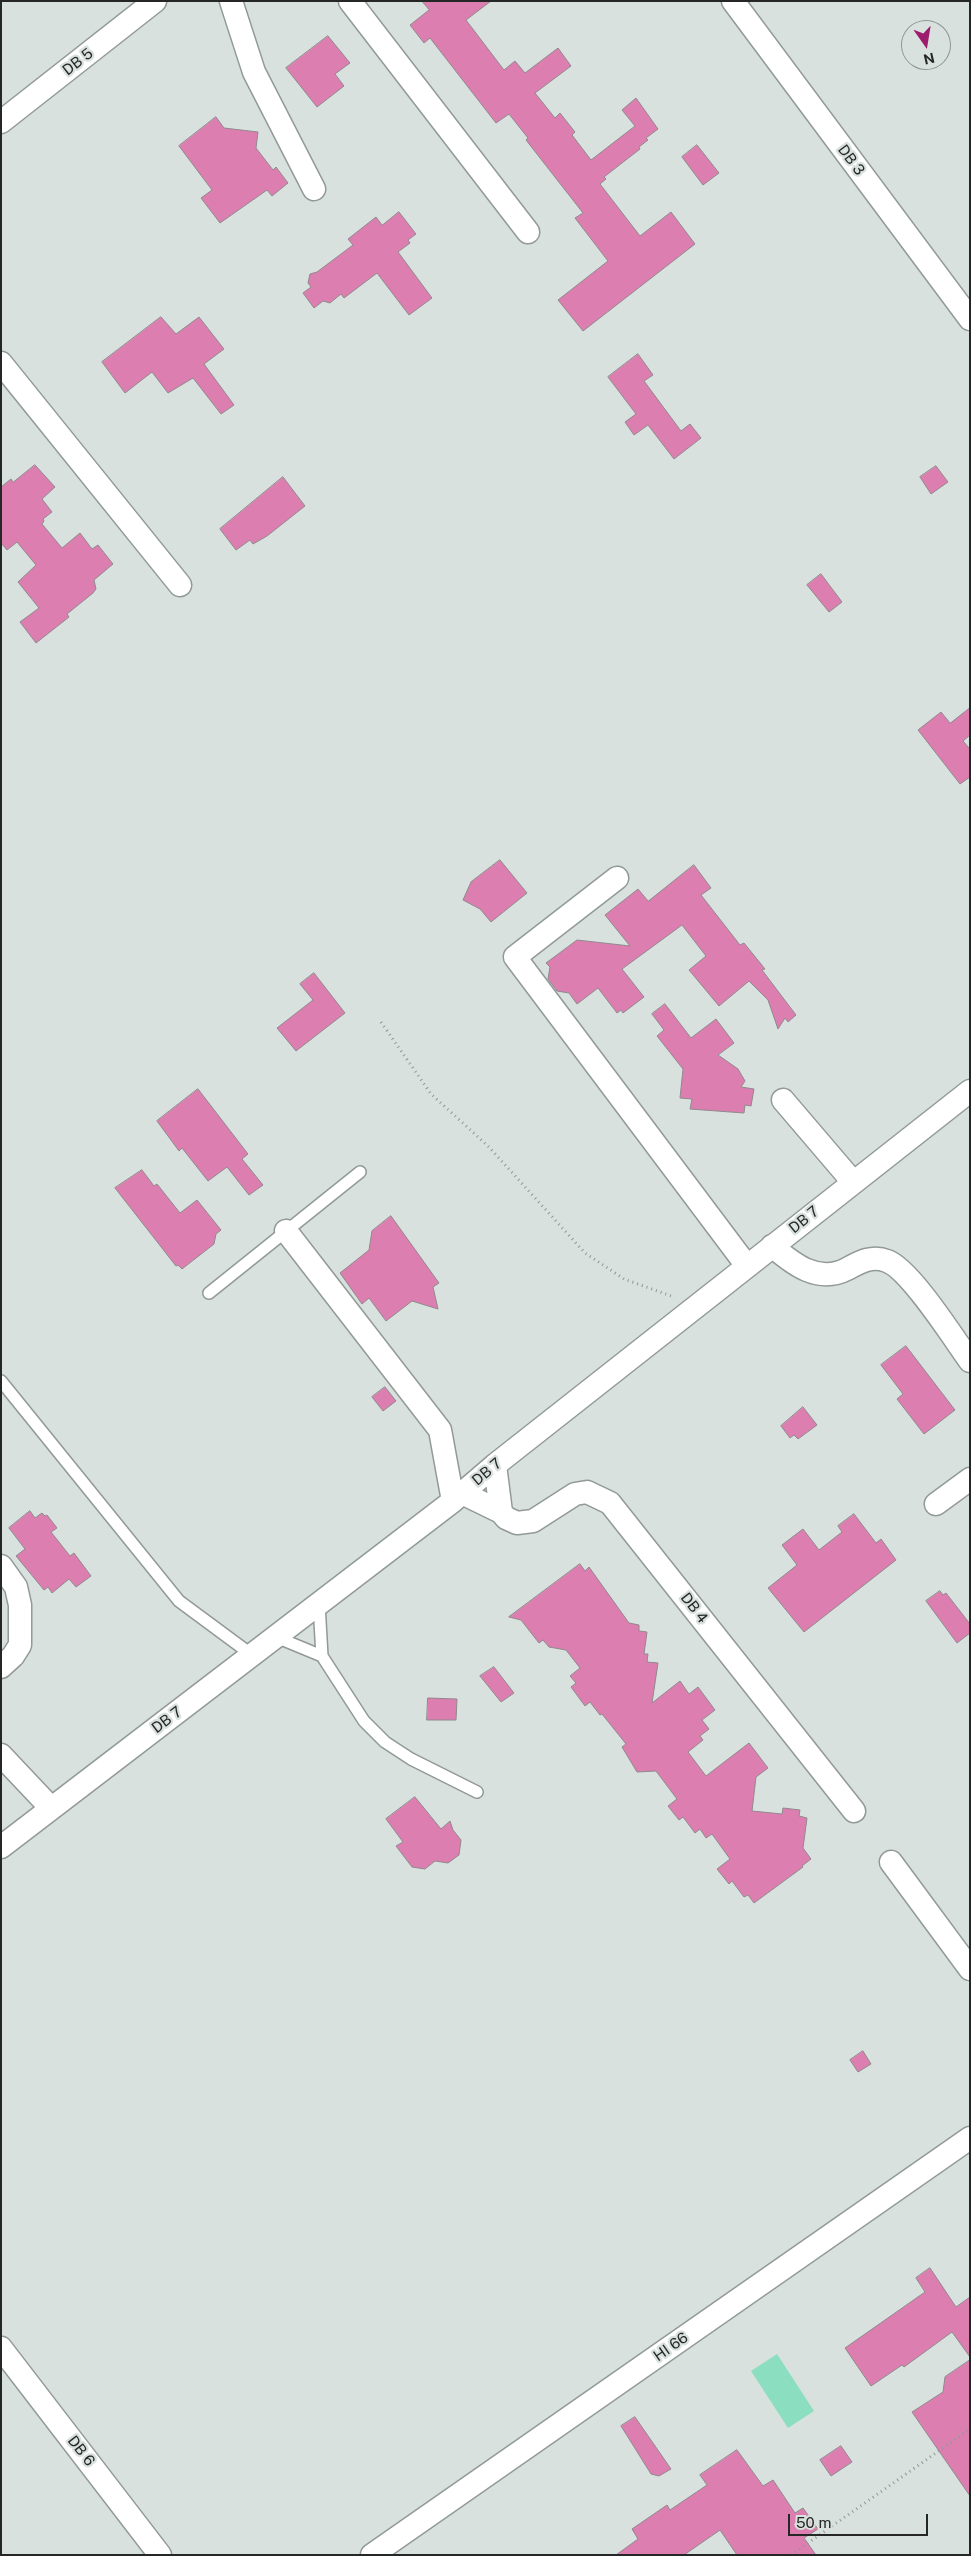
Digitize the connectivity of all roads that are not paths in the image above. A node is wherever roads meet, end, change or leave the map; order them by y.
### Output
1 (156, 1) edge
2 (231, 1) edge
3 (350, 1) edge
4 (733, 1) edge
5 (1, 122) edge
6 (314, 189) dead end
7 (528, 232) dead end
8 (970, 319) edge
9 (1, 363) edge
10 (180, 585) dead end
11 (617, 878) dead end
12 (970, 1091) edge
13 (783, 1100) dead end
14 (360, 1172) dead end
15 (853, 1182) junction
16 (286, 1231) junction
17 (772, 1246) junction
18 (747, 1266) junction
19 (209, 1293) dead end
20 (970, 1361) edge
21 (1, 1381) edge
22 (495, 1465) junction
23 (970, 1479) edge
24 (458, 1497) junction
25 (936, 1504) dead end
26 (501, 1512) junction
27 (1, 1566) edge
28 (319, 1604) junction
29 (276, 1637) junction
30 (252, 1655) junction
31 (322, 1656) junction
32 (1, 1667) edge
33 (1, 1755) edge
34 (477, 1792) dead end
35 (51, 1808) junction
36 (854, 1811) dead end
37 (1, 1847) edge
38 (891, 1862) dead end
39 (970, 1969) edge
40 (970, 2138) edge
41 (1, 2348) edge
42 (160, 2555) edge
43 (372, 2555) edge

1 - 5 street, DB 5
2 - 6 street
3 - 7 street
4 - 8 street, DB 3
9 - 10 street
11 - 18 street
12 - 15 street, DB 7
13 - 15 street
14 - 16 lane
15 - 17 street, DB 7
16 - 19 lane
16 - 24 street
17 - 18 street, DB 7
17 - 20 street
18 - 22 street, DB 7
21 - 30 lane
22 - 24 street, DB 7
22 - 26 street
23 - 25 street
24 - 26 street, DB 4
24 - 28 street, DB 7
26 - 36 street, DB 4
27 - 32 street
28 - 29 street, DB 7
28 - 31 lane
29 - 30 street, DB 7
29 - 31 lane
30 - 35 street, DB 7
31 - 34 lane
33 - 35 street
35 - 37 street, DB 7
38 - 39 street
40 - 43 street, HI 66
41 - 42 street, DB 6

